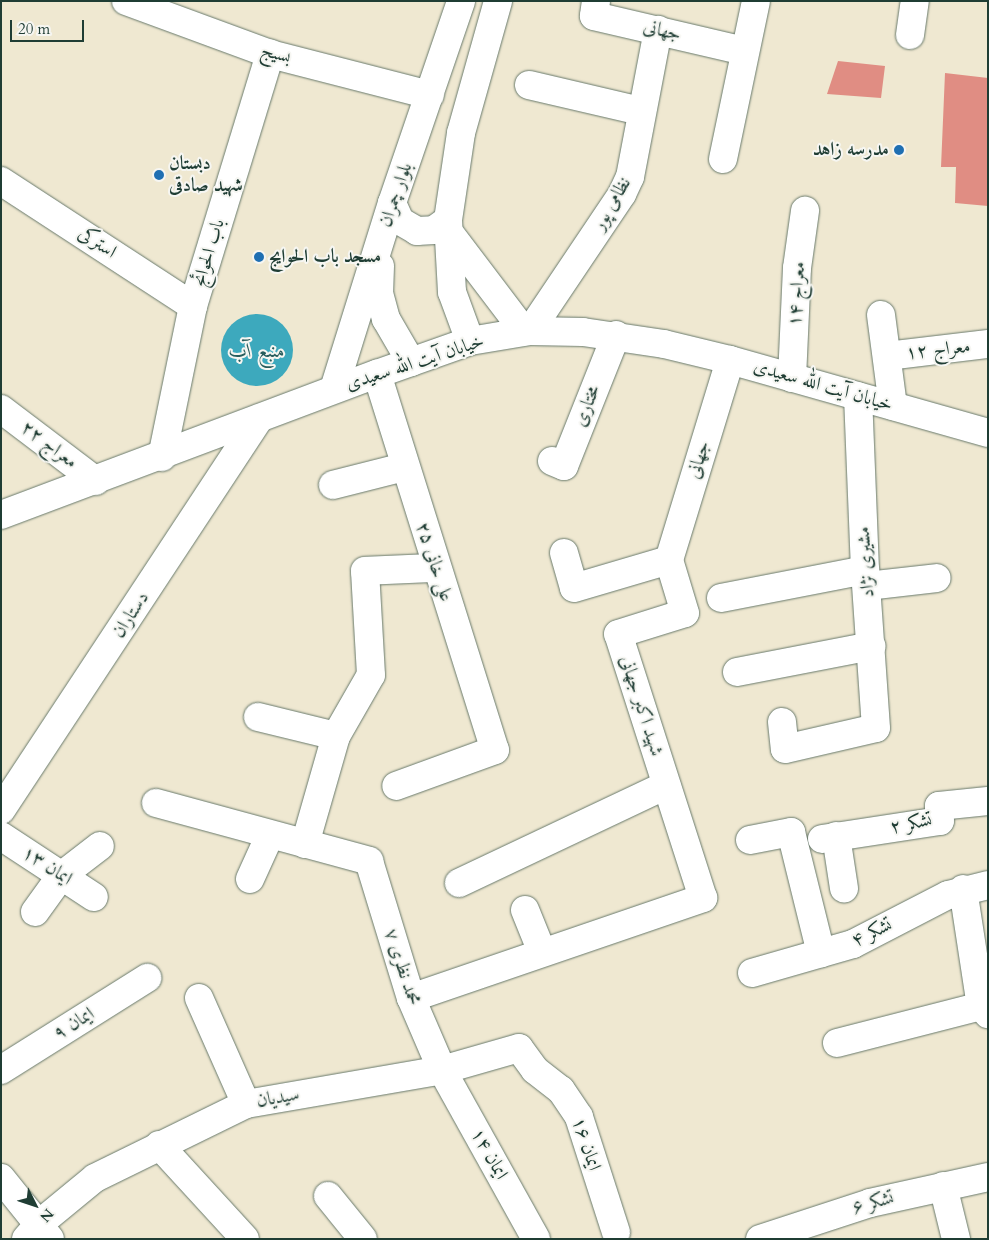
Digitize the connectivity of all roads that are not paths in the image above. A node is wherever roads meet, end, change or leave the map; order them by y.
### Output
1 (126, 1) edge
2 (461, 1) edge
3 (498, 1) edge
4 (596, 1) edge
5 (756, 1) edge
6 (914, 1) edge
7 (658, 30) junction
8 (910, 35) dead end
9 (745, 51) junction
10 (270, 54) junction
11 (530, 85) dead end
12 (430, 95) junction
13 (642, 111) junction
14 (722, 159) dead end
15 (1, 180) edge
16 (392, 203) junction
17 (805, 211) dead end
18 (448, 225) junction
19 (382, 235) junction
20 (193, 306) junction
21 (881, 315) dead end
22 (527, 331) junction
23 (616, 335) junction
24 (470, 341) junction
25 (988, 344) edge
26 (887, 356) junction
27 (730, 360) junction
28 (412, 362) junction
29 (377, 374) junction
30 (792, 378) junction
31 (334, 389) junction
32 (858, 396) junction
33 (892, 406) junction
34 (1, 409) edge
35 (259, 418) junction
36 (988, 433) edge
37 (162, 457) junction
38 (552, 461) dead end
39 (404, 468) junction
40 (96, 481) junction
41 (333, 485) dead end
42 (1, 515) edge
43 (564, 553) dead end
44 (669, 560) junction
45 (435, 568) junction
46 (866, 578) junction
47 (937, 578) dead end
48 (721, 598) dead end
49 (872, 646) junction
50 (737, 672) dead end
51 (266, 712) dead end
52 (782, 722) dead end
53 (336, 736) junction
54 (666, 785) junction
55 (396, 786) dead end
56 (988, 801) edge
57 (156, 803) dead end
58 (1, 810) edge
59 (270, 835) junction
60 (1, 836) edge
61 (750, 840) dead end
62 (305, 844) junction
63 (100, 846) dead end
64 (61, 876) junction
65 (250, 879) dead end
66 (459, 883) dead end
67 (975, 887) edge
68 (844, 888) dead end
69 (94, 897) dead end
70 (525, 910) dead end
71 (35, 912) dead end
72 (542, 952) junction
73 (821, 953) junction
74 (752, 974) dead end
75 (147, 978) dead end
76 (199, 998) dead end
77 (411, 998) junction
78 (984, 1010) edge
79 (837, 1044) dead end
80 (1, 1070) edge
81 (442, 1070) junction
82 (535, 1070) joint
83 (246, 1104) junction
84 (159, 1145) junction
85 (988, 1176) edge
86 (1, 1178) edge
87 (943, 1186) junction
88 (328, 1196) dead end
89 (616, 1232) dead end
90 (39, 1234) edge
91 (245, 1239) edge
92 (363, 1239) edge
93 (536, 1239) edge
94 (760, 1239) edge
95 (956, 1239) edge

1 - 10 street, بسیج
2 - 12 street, بلوار چمران
3 - 18 street
4 - 7 street, جهانی
5 - 9 street
6 - 8 street
7 - 9 street, جهانی
7 - 13 street, نظامی پور
9 - 14 street
10 - 12 street, بسیج
10 - 20 street, باب الحوائج
11 - 13 street
12 - 16 street, بلوار چمران
13 - 22 street, نظامی پور
15 - 20 street, استرکی
16 - 18 street
16 - 19 street, بلوار چمران
17 - 30 street, معراج ۱۴
18 - 22 street
18 - 24 street
19 - 28 street
19 - 31 street, بلوار چمران
20 - 37 street, باب الحوائج
21 - 26 street, معراج ۱۲
22 - 23 street, خیابان آیت الله سعیدی
22 - 24 street, خیابان آیت الله سعیدی
23 - 27 street, خیابان آیت الله سعیدی
23 - 38 street, مختاری
24 - 28 street, خیابان آیت الله سعیدی
25 - 26 street, معراج ۱۲
26 - 33 street, معراج ۱۲
27 - 30 street, خیابان آیت الله سعیدی
27 - 44 street, جهانی
28 - 29 street, خیابان آیت الله سعیدی
29 - 31 street, خیابان آیت الله سعیدی
29 - 39 street, علی خانی ۲۵
30 - 32 street, خیابان آیت الله سعیدی
31 - 35 street, خیابان آیت الله سعیدی
32 - 33 street, خیابان آیت الله سعیدی
32 - 46 street, مشیری نژاد
33 - 36 street, خیابان آیت الله سعیدی
34 - 40 street, معراج ۲۲
35 - 37 street, خیابان آیت الله سعیدی
35 - 58 street, دستاران
37 - 40 street, خیابان آیت الله سعیدی
39 - 41 street
39 - 45 street, علی خانی ۲۵
40 - 42 street, خیابان آیت الله سعیدی
43 - 44 street
44 - 54 street, شهید اکبر جهانی
45 - 53 street
45 - 55 street, علی خانی ۲۵
46 - 47 street
46 - 48 street
46 - 49 street, مشیری نژاد
49 - 50 street
49 - 52 street, مشیری نژاد
51 - 53 street
53 - 62 street
54 - 66 street
54 - 72 street, شهید اکبر جهانی
56 - 68 street, تشکر ۲
57 - 59 street
59 - 62 street
59 - 65 street
60 - 64 street, ایمان ۱۳
61 - 73 street
62 - 77 street, محمد نظری ۷
63 - 64 street
64 - 69 street, ایمان ۱۳
64 - 71 street
67 - 73 street, تشکر ۴
67 - 78 street
70 - 72 street
72 - 77 street
73 - 74 street, تشکر ۴
75 - 80 street, ایمان ۹
76 - 83 street
77 - 81 street, محمد نظری ۷
78 - 79 street
81 - 82 street, سیدیان
81 - 83 street, سیدیان
81 - 93 street, ایمان ۱۴
82 - 89 street, ایمان ۱۶
83 - 84 street, سیدیان
84 - 90 street, سیدیان
84 - 91 street
85 - 87 street, تشکر ۶
86 - 90 street
87 - 94 street, تشکر ۶
87 - 95 street
88 - 92 street

